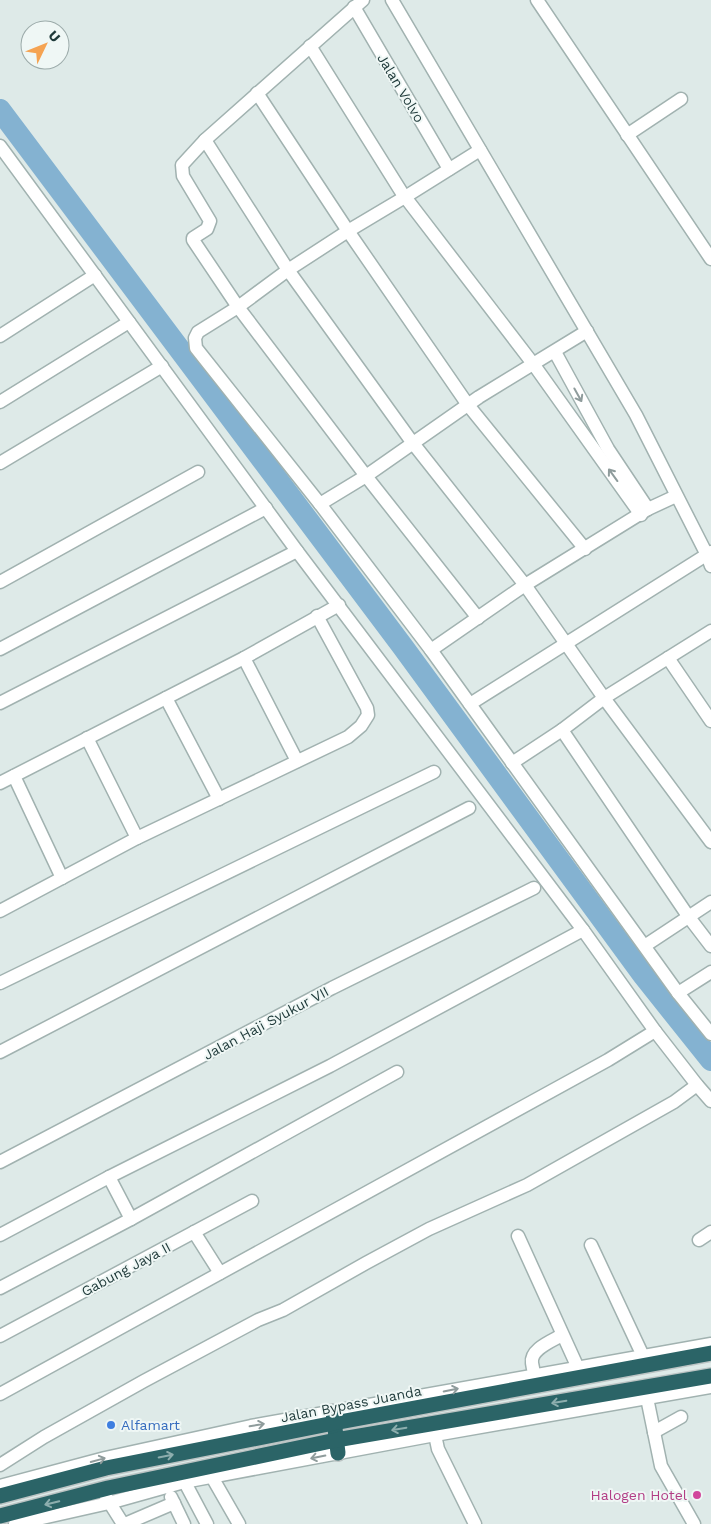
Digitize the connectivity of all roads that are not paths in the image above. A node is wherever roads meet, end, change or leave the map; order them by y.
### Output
1 (392, 0) edge
2 (537, 0) edge
3 (358, 4) edge
4 (310, 46) junction
5 (257, 93) junction
6 (681, 99) dead end
7 (627, 134) junction
8 (205, 140) junction
9 (0, 146) edge
10 (480, 150) junction
11 (449, 169) junction
12 (405, 197) junction
13 (348, 231) junction
14 (711, 259) edge
15 (288, 270) junction
16 (95, 275) junction
17 (238, 307) junction
18 (129, 322) junction
19 (587, 332) junction
20 (0, 336) edge
21 (555, 352) junction
22 (534, 364) junction
23 (162, 366) junction
24 (0, 402) edge
25 (468, 405) junction
26 (412, 442) junction
27 (0, 463) edge
28 (198, 472) dead end
29 (366, 476) junction
30 (676, 496) junction
31 (320, 504) junction
32 (266, 508) junction
33 (644, 512) junction
34 (585, 549) junction
35 (297, 551) junction
36 (710, 558) edge
37 (0, 582) edge
38 (525, 585) junction
39 (339, 605) junction
40 (317, 616) junction
41 (478, 618) junction
42 (711, 631) edge
43 (566, 644) junction
44 (0, 649) edge
45 (431, 650) junction
46 (244, 658) junction
47 (668, 658) junction
48 (166, 698) junction
49 (604, 698) junction
50 (0, 703) edge
51 (470, 704) junction
52 (711, 721) edge
53 (562, 730) junction
54 (88, 738) junction
55 (297, 761) junction
56 (512, 764) junction
57 (434, 772) dead end
58 (14, 776) junction
59 (0, 783) edge
60 (219, 799) junction
61 (469, 808) dead end
62 (137, 838) junction
63 (711, 842) edge
64 (62, 878) junction
65 (534, 888) dead end
66 (711, 902) edge
67 (0, 911) edge
68 (688, 916) junction
69 (583, 930) junction
70 (646, 945) junction
71 (711, 946) edge
72 (711, 972) edge
73 (0, 983) edge
74 (678, 993) junction
75 (656, 1031) junction
76 (711, 1034) edge
77 (0, 1052) edge
78 (397, 1072) dead end
79 (697, 1085) junction
80 (711, 1101) edge
81 (0, 1162) edge
82 (109, 1177) junction
83 (252, 1201) dead end
84 (130, 1219) junction
85 (194, 1232) junction
86 (711, 1232) edge
87 (0, 1236) edge
88 (518, 1236) dead end
89 (698, 1240) dead end
90 (591, 1245) dead end
91 (220, 1273) junction
92 (0, 1288) edge
93 (562, 1335) junction
94 (0, 1336) edge
95 (711, 1344) edge
96 (711, 1353) edge
97 (643, 1356) junction
98 (578, 1368) junction
99 (711, 1376) edge
100 (536, 1380) junction
101 (711, 1387) edge
102 (0, 1394) edge
103 (646, 1398) junction
104 (681, 1417) dead end
105 (333, 1418) junction
106 (466, 1424) junction
107 (654, 1432) junction
108 (435, 1435) junction
109 (337, 1447) junction
110 (0, 1465) edge
111 (212, 1477) junction
112 (182, 1478) junction
113 (163, 1482) junction
114 (0, 1486) edge
115 (0, 1496) edge
116 (106, 1496) junction
117 (174, 1503) junction
118 (0, 1516) edge
119 (15, 1524) edge
120 (124, 1524) edge
121 (184, 1524) edge
122 (207, 1524) edge
123 (239, 1524) edge
124 (474, 1524) edge
125 (694, 1524) edge

1 - 10 street
2 - 7 street
3 - 4 street
3 - 11 street, Jalan Volvo
4 - 5 street
4 - 12 street
5 - 8 street
5 - 13 street
6 - 7 street
7 - 14 street
8 - 15 street
8 - 17 street
9 - 16 street
10 - 11 street
10 - 19 street
11 - 12 street
12 - 13 street
12 - 22 street
13 - 15 street
13 - 25 street
15 - 17 street
15 - 26 street
16 - 18 street
16 - 20 street
17 - 29 street
17 - 31 street
18 - 23 street
18 - 24 street
19 - 21 street
19 - 30 street
21 - 22 street
21 -> 33 street
22 - 25 street
33 -> 22 street
23 - 27 street
23 - 32 street
25 - 26 street
25 - 34 street
26 - 29 street
26 - 38 street
28 - 37 street
29 - 31 street
29 - 41 street
30 - 33 street
30 - 36 street
31 - 45 street
32 - 35 street
32 - 44 street
33 - 34 street
34 - 38 street
35 - 39 street
35 - 50 street
36 - 43 street
38 - 41 street
38 - 43 street
39 - 40 street
39 - 69 street
40 - 46 street
40 - 55 street
41 - 45 street
42 - 47 street
43 - 49 street
43 - 51 street
45 - 51 street
46 - 48 street
46 - 55 street
47 - 49 street
47 - 52 street
48 - 54 street
48 - 60 street
49 - 53 street
49 - 63 street
51 - 56 street
53 - 56 street
53 - 68 street
54 - 58 street
54 - 62 street
55 - 60 street
56 - 70 street
57 - 73 street
58 - 59 street
58 - 64 street
60 - 62 street
61 - 77 street
62 - 64 street
64 - 67 street
65 - 81 street, Jalan Haji Syukur VII
66 - 68 street
68 - 70 street
68 - 71 street
69 - 75 street
69 - 82 street
70 - 74 street
72 - 74 street
74 - 76 street
75 - 79 street
75 - 91 street
78 - 84 street
79 - 80 street
79 - 110 street
82 - 84 street
82 - 87 street
83 - 85 street, Gabung Jaya II
84 - 92 street
85 - 91 street
85 - 94 street, Gabung Jaya II
86 - 89 street
88 - 93 street
90 - 97 street
91 - 102 street
93 - 98 street
93 - 100 street
95 - 97 street
96 - 100 highway, Jalan Bypass Juanda
97 - 98 street
98 - 100 street
99 -> 106 highway
105 -> 100 highway, Jalan Bypass Juanda
101 - 103 street
103 - 106 street
103 - 107 street
104 - 107 street
105 - 109 highway
114 -> 105 street
115 -> 105 highway, Jalan Bypass Juanda
106 - 108 street
106 -> 109 highway
107 - 125 street
108 - 109 street
108 - 124 street
109 -> 111 street
109 - 112 highway
111 - 112 street
111 - 123 street
112 - 113 highway
112 - 122 street
113 - 116 highway
113 - 117 street
116 -> 118 highway
116 - 119 street
116 - 120 street
117 - 120 street
117 - 121 street

